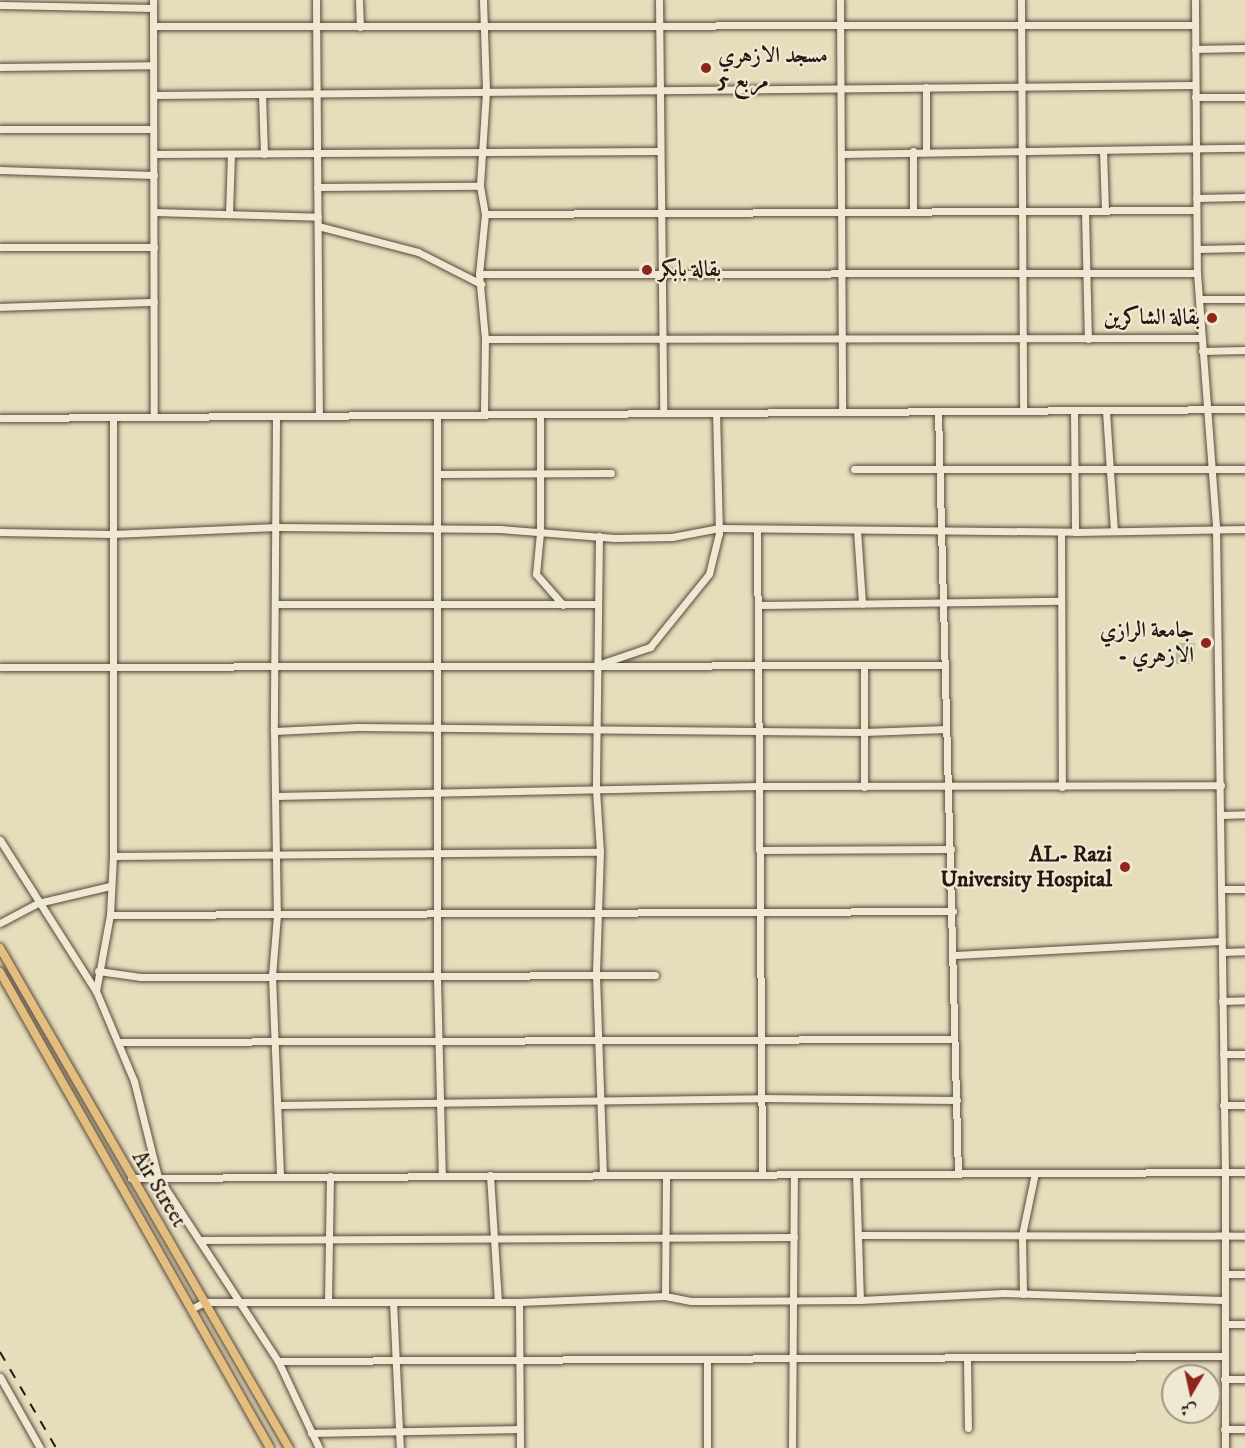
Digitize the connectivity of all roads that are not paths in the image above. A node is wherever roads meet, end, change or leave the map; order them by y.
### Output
1 (153, 0) edge
2 (316, 0) edge
3 (359, 0) edge
4 (483, 0) edge
5 (659, 0) edge
6 (840, 0) edge
7 (1021, 0) edge
8 (1195, 0) edge
9 (0, 5) edge
10 (153, 8) junction
11 (1195, 25) junction
12 (153, 26) junction
13 (1021, 26) junction
14 (316, 27) junction
15 (360, 27) junction
16 (484, 27) junction
17 (659, 28) junction
18 (841, 28) junction
19 (1245, 48) edge
20 (1195, 49) junction
21 (153, 65) junction
22 (0, 67) edge
23 (1195, 85) junction
24 (926, 87) junction
25 (1021, 87) junction
26 (840, 88) junction
27 (660, 90) junction
28 (486, 92) junction
29 (317, 93) junction
30 (262, 94) junction
31 (153, 95) junction
32 (1245, 97) edge
33 (1196, 98) junction
34 (0, 129) edge
35 (153, 129) junction
36 (1245, 148) edge
37 (1196, 149) junction
38 (1103, 150) junction
39 (660, 151) junction
40 (913, 151) junction
41 (926, 151) junction
42 (1022, 151) junction
43 (481, 153) junction
44 (154, 154) junction
45 (231, 154) junction
46 (264, 154) junction
47 (317, 154) junction
48 (841, 154) junction
49 (0, 170) edge
50 (154, 175) junction
51 (480, 186) junction
52 (317, 187) junction
53 (1245, 197) edge
54 (1196, 198) junction
55 (1196, 210) junction
56 (1022, 211) junction
57 (1085, 211) junction
58 (1106, 211) junction
59 (154, 212) junction
60 (841, 212) junction
61 (913, 212) junction
62 (661, 213) junction
63 (229, 214) junction
64 (485, 214) junction
65 (318, 217) junction
66 (318, 226) junction
67 (0, 247) edge
68 (154, 247) junction
69 (1245, 248) edge
70 (1197, 249) junction
71 (1022, 273) junction
72 (1086, 273) junction
73 (1197, 273) junction
74 (479, 274) junction
75 (662, 274) junction
76 (841, 274) junction
77 (481, 284) junction
78 (1199, 299) junction
79 (1245, 299) edge
80 (154, 302) junction
81 (0, 307) edge
82 (1200, 338) junction
83 (485, 339) junction
84 (662, 339) junction
85 (842, 339) junction
86 (1023, 339) junction
87 (1088, 339) junction
88 (1245, 350) edge
89 (1202, 351) junction
90 (1206, 409) junction
91 (1245, 409) edge
92 (1023, 410) junction
93 (1074, 410) junction
94 (938, 411) junction
95 (1106, 411) junction
96 (842, 412) junction
97 (663, 413) junction
98 (716, 413) junction
99 (484, 414) junction
100 (540, 414) junction
101 (437, 415) junction
102 (154, 416) junction
103 (276, 416) junction
104 (319, 416) junction
105 (0, 417) edge
106 (113, 417) junction
107 (1245, 468) edge
108 (854, 469) dead end
109 (1075, 469) junction
110 (1213, 469) junction
111 (1109, 470) junction
112 (939, 471) junction
113 (540, 472) junction
114 (611, 473) dead end
115 (439, 474) junction
116 (277, 527) junction
117 (719, 528) junction
118 (940, 528) junction
119 (1216, 528) junction
120 (439, 529) junction
121 (1245, 529) edge
122 (857, 530) junction
123 (1114, 530) junction
124 (757, 531) junction
125 (0, 532) edge
126 (1061, 532) junction
127 (1076, 532) junction
128 (540, 533) junction
129 (112, 534) junction
130 (599, 536) junction
131 (1061, 601) junction
132 (942, 602) junction
133 (439, 603) junction
134 (275, 604) junction
135 (597, 604) junction
136 (861, 604) junction
137 (563, 605) junction
138 (758, 605) junction
139 (274, 665) junction
140 (440, 665) junction
141 (596, 665) junction
142 (758, 665) junction
143 (943, 665) junction
144 (111, 666) junction
145 (864, 666) junction
146 (0, 667) edge
147 (440, 729) junction
148 (946, 729) junction
149 (597, 730) junction
150 (274, 731) junction
151 (759, 731) junction
152 (864, 732) junction
153 (1221, 785) junction
154 (759, 786) junction
155 (864, 787) junction
156 (1062, 787) junction
157 (949, 788) junction
158 (596, 790) junction
159 (437, 791) junction
160 (276, 796) junction
161 (1221, 814) junction
162 (1245, 814) edge
163 (0, 840) edge
164 (951, 849) junction
165 (759, 850) junction
166 (600, 852) junction
167 (277, 854) junction
168 (437, 855) junction
169 (113, 856) junction
170 (110, 886) junction
171 (1221, 889) junction
172 (1245, 889) edge
173 (38, 903) junction
174 (953, 911) junction
175 (760, 912) junction
176 (437, 914) junction
177 (597, 914) junction
178 (110, 915) junction
179 (278, 915) junction
180 (0, 923) edge
181 (1222, 941) junction
182 (0, 948) edge
183 (1222, 951) junction
184 (1245, 951) edge
185 (954, 955) junction
186 (98, 971) junction
187 (0, 972) edge
188 (596, 975) junction
189 (655, 975) dead end
190 (272, 976) junction
191 (437, 976) junction
192 (96, 991) junction
193 (1245, 1000) edge
194 (1222, 1001) junction
195 (761, 1037) junction
196 (954, 1039) junction
197 (438, 1041) junction
198 (601, 1041) junction
199 (118, 1042) junction
200 (276, 1042) junction
201 (1223, 1054) junction
202 (1245, 1054) edge
203 (761, 1098) junction
204 (957, 1100) junction
205 (602, 1101) junction
206 (440, 1103) junction
207 (279, 1105) junction
208 (1223, 1105) junction
209 (1245, 1105) edge
210 (1225, 1172) junction
211 (1245, 1172) edge
212 (958, 1173) junction
213 (1035, 1173) junction
214 (666, 1174) junction
215 (762, 1174) junction
216 (794, 1174) junction
217 (856, 1174) junction
218 (490, 1175) junction
219 (603, 1175) junction
220 (280, 1176) junction
221 (330, 1176) junction
222 (442, 1176) junction
223 (158, 1177) junction
224 (131, 1178) junction
225 (858, 1235) junction
226 (1022, 1235) junction
227 (1225, 1236) junction
228 (1245, 1236) edge
229 (794, 1237) junction
230 (328, 1238) junction
231 (493, 1238) junction
232 (665, 1238) junction
233 (199, 1240) junction
234 (1225, 1274) junction
235 (1245, 1274) edge
236 (1023, 1294) junction
237 (665, 1296) junction
238 (1225, 1299) junction
239 (793, 1300) junction
240 (860, 1300) junction
241 (498, 1301) junction
242 (205, 1302) junction
243 (239, 1302) junction
244 (328, 1302) junction
245 (393, 1302) junction
246 (519, 1302) junction
247 (191, 1309) junction
248 (1225, 1324) junction
249 (1245, 1324) edge
250 (1225, 1356) junction
251 (793, 1358) junction
252 (967, 1358) junction
253 (707, 1359) junction
254 (278, 1360) junction
255 (396, 1360) junction
256 (520, 1360) junction
257 (0, 1377) edge
258 (1224, 1379) junction
259 (1245, 1379) edge
260 (968, 1428) dead end
261 (518, 1429) junction
262 (1224, 1429) junction
263 (1245, 1429) edge
264 (400, 1431) junction
265 (311, 1433) junction
266 (40, 1448) edge
267 (270, 1448) edge
268 (289, 1448) edge
269 (319, 1448) edge
270 (400, 1448) edge
271 (520, 1448) edge
272 (707, 1448) edge
273 (792, 1448) edge
274 (1224, 1448) edge

1 - 10 street
2 - 14 street
3 - 15 street
4 - 16 street
5 - 17 street
6 - 18 street
7 - 13 street
8 - 11 street
9 - 10 street
10 - 12 street
11 - 13 street
11 - 20 street
12 - 14 street
12 - 21 street
13 - 18 street
13 - 25 street
14 - 15 street
14 - 29 street
15 - 16 street
16 - 17 street
16 - 28 street
17 - 18 street
17 - 27 street
18 - 26 street
19 - 20 street
20 - 23 street
21 - 22 street
21 - 31 street
23 - 25 street
23 - 33 street
24 - 25 street
24 - 26 street
24 - 41 street
25 - 42 street
26 - 27 street
26 - 48 street
27 - 28 street
27 - 39 street
28 - 29 street
28 - 43 street
29 - 30 street
29 - 47 street
30 - 31 street
30 - 46 street
31 - 35 street
32 - 33 street
33 - 37 street
34 - 35 street
35 - 44 street
36 - 37 street
37 - 38 street
37 - 54 street
38 - 42 street
38 - 58 street
39 - 43 street
39 - 62 street
40 - 41 street
40 - 48 street
40 - 61 street
41 - 42 street
42 - 56 street
43 - 47 street
43 - 51 street
44 - 45 street
44 - 50 street
45 - 46 street
45 - 63 street
46 - 47 street
47 - 52 street
48 - 60 street
49 - 50 street
50 - 59 street
51 - 52 street
51 - 64 street
52 - 65 street
53 - 54 street
54 - 55 street
55 - 58 street
55 - 70 street
56 - 57 street
56 - 61 street
56 - 71 street
57 - 58 street
57 - 72 street
59 - 63 street
59 - 68 street
60 - 61 street
60 - 62 street
60 - 76 street
62 - 64 street
62 - 75 street
63 - 65 street
64 - 74 street
65 - 66 street
66 - 77 street
66 - 104 street
67 - 68 street
68 - 80 street
69 - 70 street
70 - 73 street
71 - 72 street
71 - 76 street
71 - 86 street
72 - 73 street
72 - 87 street
73 - 78 street
74 - 75 street
74 - 77 street
75 - 76 street
75 - 84 street
76 - 85 street
77 - 83 street
78 - 79 street
78 - 82 street
80 - 81 street
80 - 102 street
82 - 87 street
82 - 89 street
83 - 84 street
83 - 99 street
84 - 85 street
84 - 97 street
85 - 86 street
85 - 96 street
86 - 87 street
86 - 92 street
88 - 89 street
89 - 90 street
90 - 91 street
90 - 95 street
90 - 110 street
92 - 93 street
92 - 94 street
93 - 95 street
93 - 109 street
94 - 96 street
94 - 112 street
95 - 111 street
96 - 98 street
97 - 98 street
97 - 100 street
98 - 117 street
99 - 100 street
99 - 101 street
100 - 113 street
101 - 104 street
101 - 115 street
102 - 103 street
102 - 106 street
103 - 104 street
103 - 116 street
105 - 106 street
106 - 129 street
107 - 110 street
108 - 112 street
109 - 111 street
109 - 112 street
109 - 127 street
110 - 111 street
110 - 119 street
111 - 123 street
112 - 118 street
113 - 114 street
113 - 115 street
113 - 128 street
115 - 120 street
116 - 120 street
116 - 129 street
116 - 134 street
117 - 124 street
117 - 130 street
117 - 141 street
118 - 122 street
118 - 126 street
118 - 132 street
119 - 121 street
119 - 123 street
119 - 153 street
120 - 128 street
120 - 133 street
122 - 124 street
122 - 136 street
123 - 127 street
124 - 138 street
125 - 129 street
126 - 127 street
126 - 131 street
128 - 130 street
128 - 137 street
129 - 144 street
130 - 135 street
131 - 132 street
131 - 156 street
132 - 136 street
132 - 143 street
133 - 134 street
133 - 137 street
133 - 140 street
134 - 139 street
135 - 137 street
135 - 141 street
136 - 138 street
138 - 142 street
139 - 140 street
139 - 144 street
139 - 150 street
140 - 141 street
140 - 147 street
141 - 142 street
141 - 149 street
142 - 145 street
142 - 151 street
143 - 145 street
143 - 148 street
144 - 146 street
144 - 169 street
145 - 152 street
147 - 149 street
147 - 150 street
147 - 159 street
148 - 152 street
148 - 157 street
149 - 151 street
149 - 158 street
150 - 160 street
151 - 152 street
151 - 154 street
152 - 155 street
153 - 156 street
153 - 161 street
154 - 155 street
154 - 158 street
154 - 165 street
155 - 157 street
156 - 157 street
157 - 164 street
158 - 159 street
158 - 166 street
159 - 160 street
159 - 168 street
160 - 167 street
161 - 162 street
161 - 171 street
163 - 173 street
164 - 165 street
164 - 174 street
165 - 175 street
166 - 168 street
166 - 177 street
167 - 168 street
167 - 169 street
167 - 179 street
168 - 176 street
169 - 170 street
170 - 173 street
170 - 178 street
171 - 172 street
171 - 181 street
173 - 180 street
173 - 192 street
174 - 175 street
174 - 185 street
175 - 177 street
175 - 195 street
176 - 177 street
176 - 179 street
176 - 191 street
177 - 188 street
178 - 179 street
178 - 186 street
179 - 190 street
181 - 183 street
181 - 185 street
182 - 224 main road, Air Street
183 - 184 street
183 - 194 street
185 - 196 street
186 - 190 street
186 - 192 street
187 - 247 main road, Air Street
188 - 189 street
188 - 191 street
188 - 198 street
190 - 191 street
190 - 200 street
191 - 197 street
192 - 199 street
193 - 194 street
194 - 201 street
195 - 196 street
195 - 198 street
195 - 203 street
196 - 204 street
197 - 198 street
197 - 200 street
197 - 206 street
198 - 205 street
199 - 200 street
199 - 223 street
200 - 207 street
201 - 202 street
201 - 208 street
203 - 204 street
203 - 205 street
203 - 215 street
204 - 212 street
205 - 206 street
205 - 219 street
206 - 207 street
206 - 222 street
207 - 220 street
208 - 209 street
208 - 210 street
210 - 211 street
210 - 213 street
210 - 227 street
212 - 213 street
212 - 217 street
213 - 226 street
214 - 215 street
214 - 219 street
214 - 232 street
215 - 216 street
216 - 217 street
216 - 229 street
217 - 225 street
218 - 219 street
218 - 222 street
218 - 231 street
220 - 221 street
220 - 223 street
221 - 222 street
221 - 230 street
223 - 224 street
223 - 233 street
224 - 242 main road, Air Street
225 - 226 street
225 - 240 street
226 - 227 street
226 - 236 street
227 - 228 street
227 - 234 street
229 - 232 street
229 - 239 street
230 - 231 street
230 - 233 street
230 - 244 street
231 - 232 street
231 - 241 street
232 - 237 street
233 - 243 street
234 - 235 street
234 - 238 street
236 - 238 street
236 - 240 street
237 - 239 street
237 - 246 street
238 - 248 street
239 - 240 street
239 - 251 street
241 - 245 street
241 - 246 street
242 - 243 street
242 - 247 street
242 - 268 main road, Air Street
243 - 244 street
243 - 254 street
244 - 245 street
245 - 255 street
246 - 256 street
247 - 267 main road, Air Street
248 - 249 street
248 - 250 street
250 - 252 street
250 - 258 street
251 - 252 street
251 - 253 street
251 - 273 street
252 - 260 street
253 - 256 street
253 - 272 street
254 - 255 street
254 - 265 street
255 - 256 street
255 - 264 street
256 - 261 street
257 - 266 street
258 - 259 street
258 - 262 street
261 - 264 street
261 - 271 street
262 - 263 street
262 - 274 street
264 - 265 street
264 - 270 street
265 - 269 street

